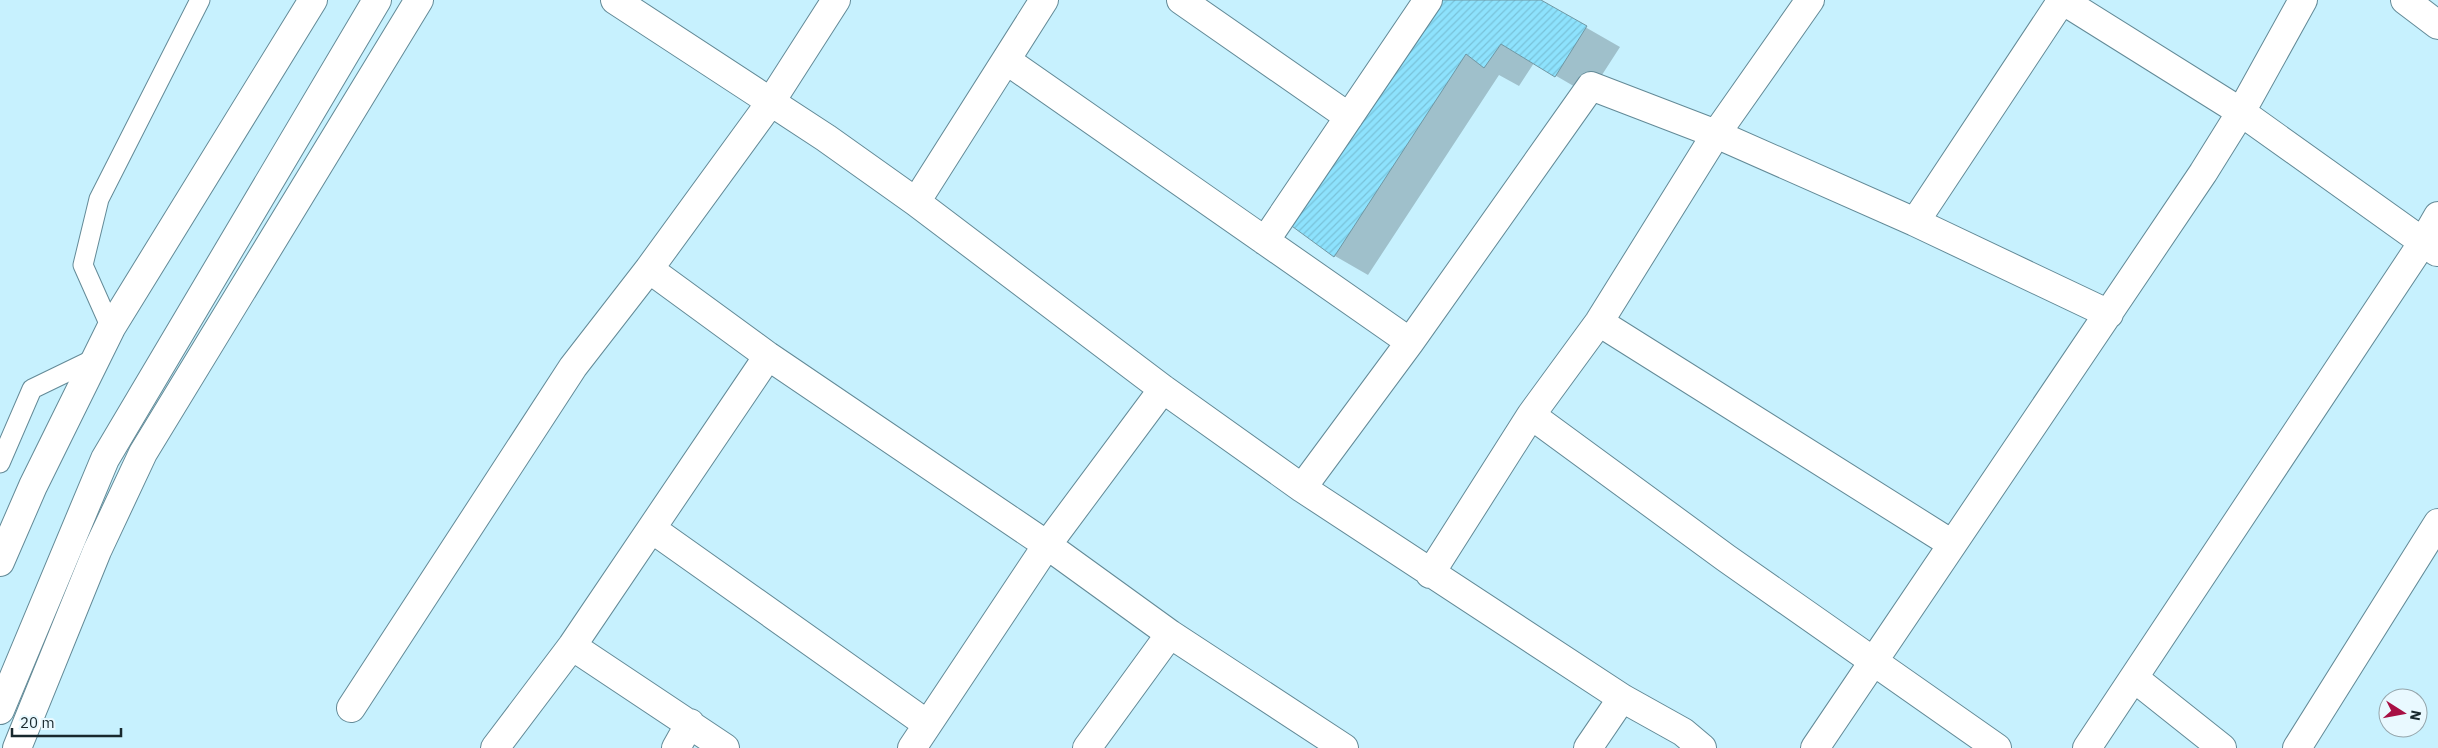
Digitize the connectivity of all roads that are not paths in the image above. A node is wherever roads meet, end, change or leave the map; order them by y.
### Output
1 (200, 0) edge
2 (313, 0) edge
3 (377, 0) edge
4 (419, 0) edge
5 (615, 0) edge
6 (836, 0) edge
7 (1044, 0) edge
8 (1181, 0) edge
9 (1428, 0) edge
10 (1810, 0) edge
11 (2062, 0) edge
12 (2304, 0) edge
13 (2405, 0) edge
14 (2438, 25) edge
15 (1006, 60) junction
16 (770, 103) junction
17 (2241, 112) junction
18 (1349, 117) junction
19 (1716, 134) junction
20 (916, 202) junction
21 (2438, 216) edge
22 (1916, 222) junction
23 (1264, 241) junction
24 (2430, 248) edge
25 (649, 269) junction
26 (2109, 314) junction
27 (1599, 322) junction
28 (110, 328) junction
29 (1410, 342) junction
30 (768, 356) junction
31 (96, 358) junction
32 (1163, 389) junction
33 (1531, 415) junction
34 (0, 463) edge
35 (1302, 488) junction
36 (2438, 523) edge
37 (652, 530) junction
38 (1952, 544) junction
39 (1048, 545) junction
40 (0, 562) edge
41 (1430, 574) junction
42 (1170, 634) junction
43 (572, 646) junction
44 (1874, 662) junction
45 (2134, 678) junction
46 (1622, 698) junction
47 (351, 708) dead end
48 (0, 710) edge
49 (690, 724) junction
50 (927, 724) junction
51 (17, 748) edge
52 (495, 748) edge
53 (676, 748) edge
54 (725, 748) edge
55 (912, 748) edge
56 (1087, 748) edge
57 (1344, 748) edge
58 (1588, 748) edge
59 (1702, 748) edge
60 (1815, 748) edge
61 (1997, 748) edge
62 (2086, 748) edge
63 (2222, 748) edge
64 (2297, 748) edge

1 - 28 lane
2 - 28 street
3 - 48 street
4 - 51 street
5 - 16 street
6 - 16 street
7 - 15 street
8 - 18 street
9 - 18 street
10 - 19 street
11 - 17 street
11 - 22 street
12 - 17 street
13 - 14 street
15 - 20 street
15 - 23 street
16 - 20 street
16 - 25 street
17 - 24 street
17 - 26 street
18 - 23 street
19 - 22 street
19 - 27 street
19 - 29 street
20 - 32 street
21 - 24 street
22 - 26 street
23 - 29 street
24 - 45 street
25 - 30 street
25 - 47 street
26 - 38 street
27 - 33 street
27 - 38 street
28 - 31 street
29 - 35 street
30 - 37 street
30 - 39 street
31 - 34 lane
31 - 40 street
32 - 35 street
32 - 39 street
33 - 41 street
33 - 44 street
35 - 41 street
36 - 64 street
37 - 43 street
37 - 50 street
38 - 44 street
39 - 42 street
39 - 50 street
41 - 46 street
42 - 56 street
42 - 57 street
43 - 49 street
43 - 52 street
44 - 60 street
44 - 61 street
45 - 62 street
45 - 63 street
46 - 58 street
46 - 59 street
49 - 53 street
49 - 54 street
50 - 55 street

